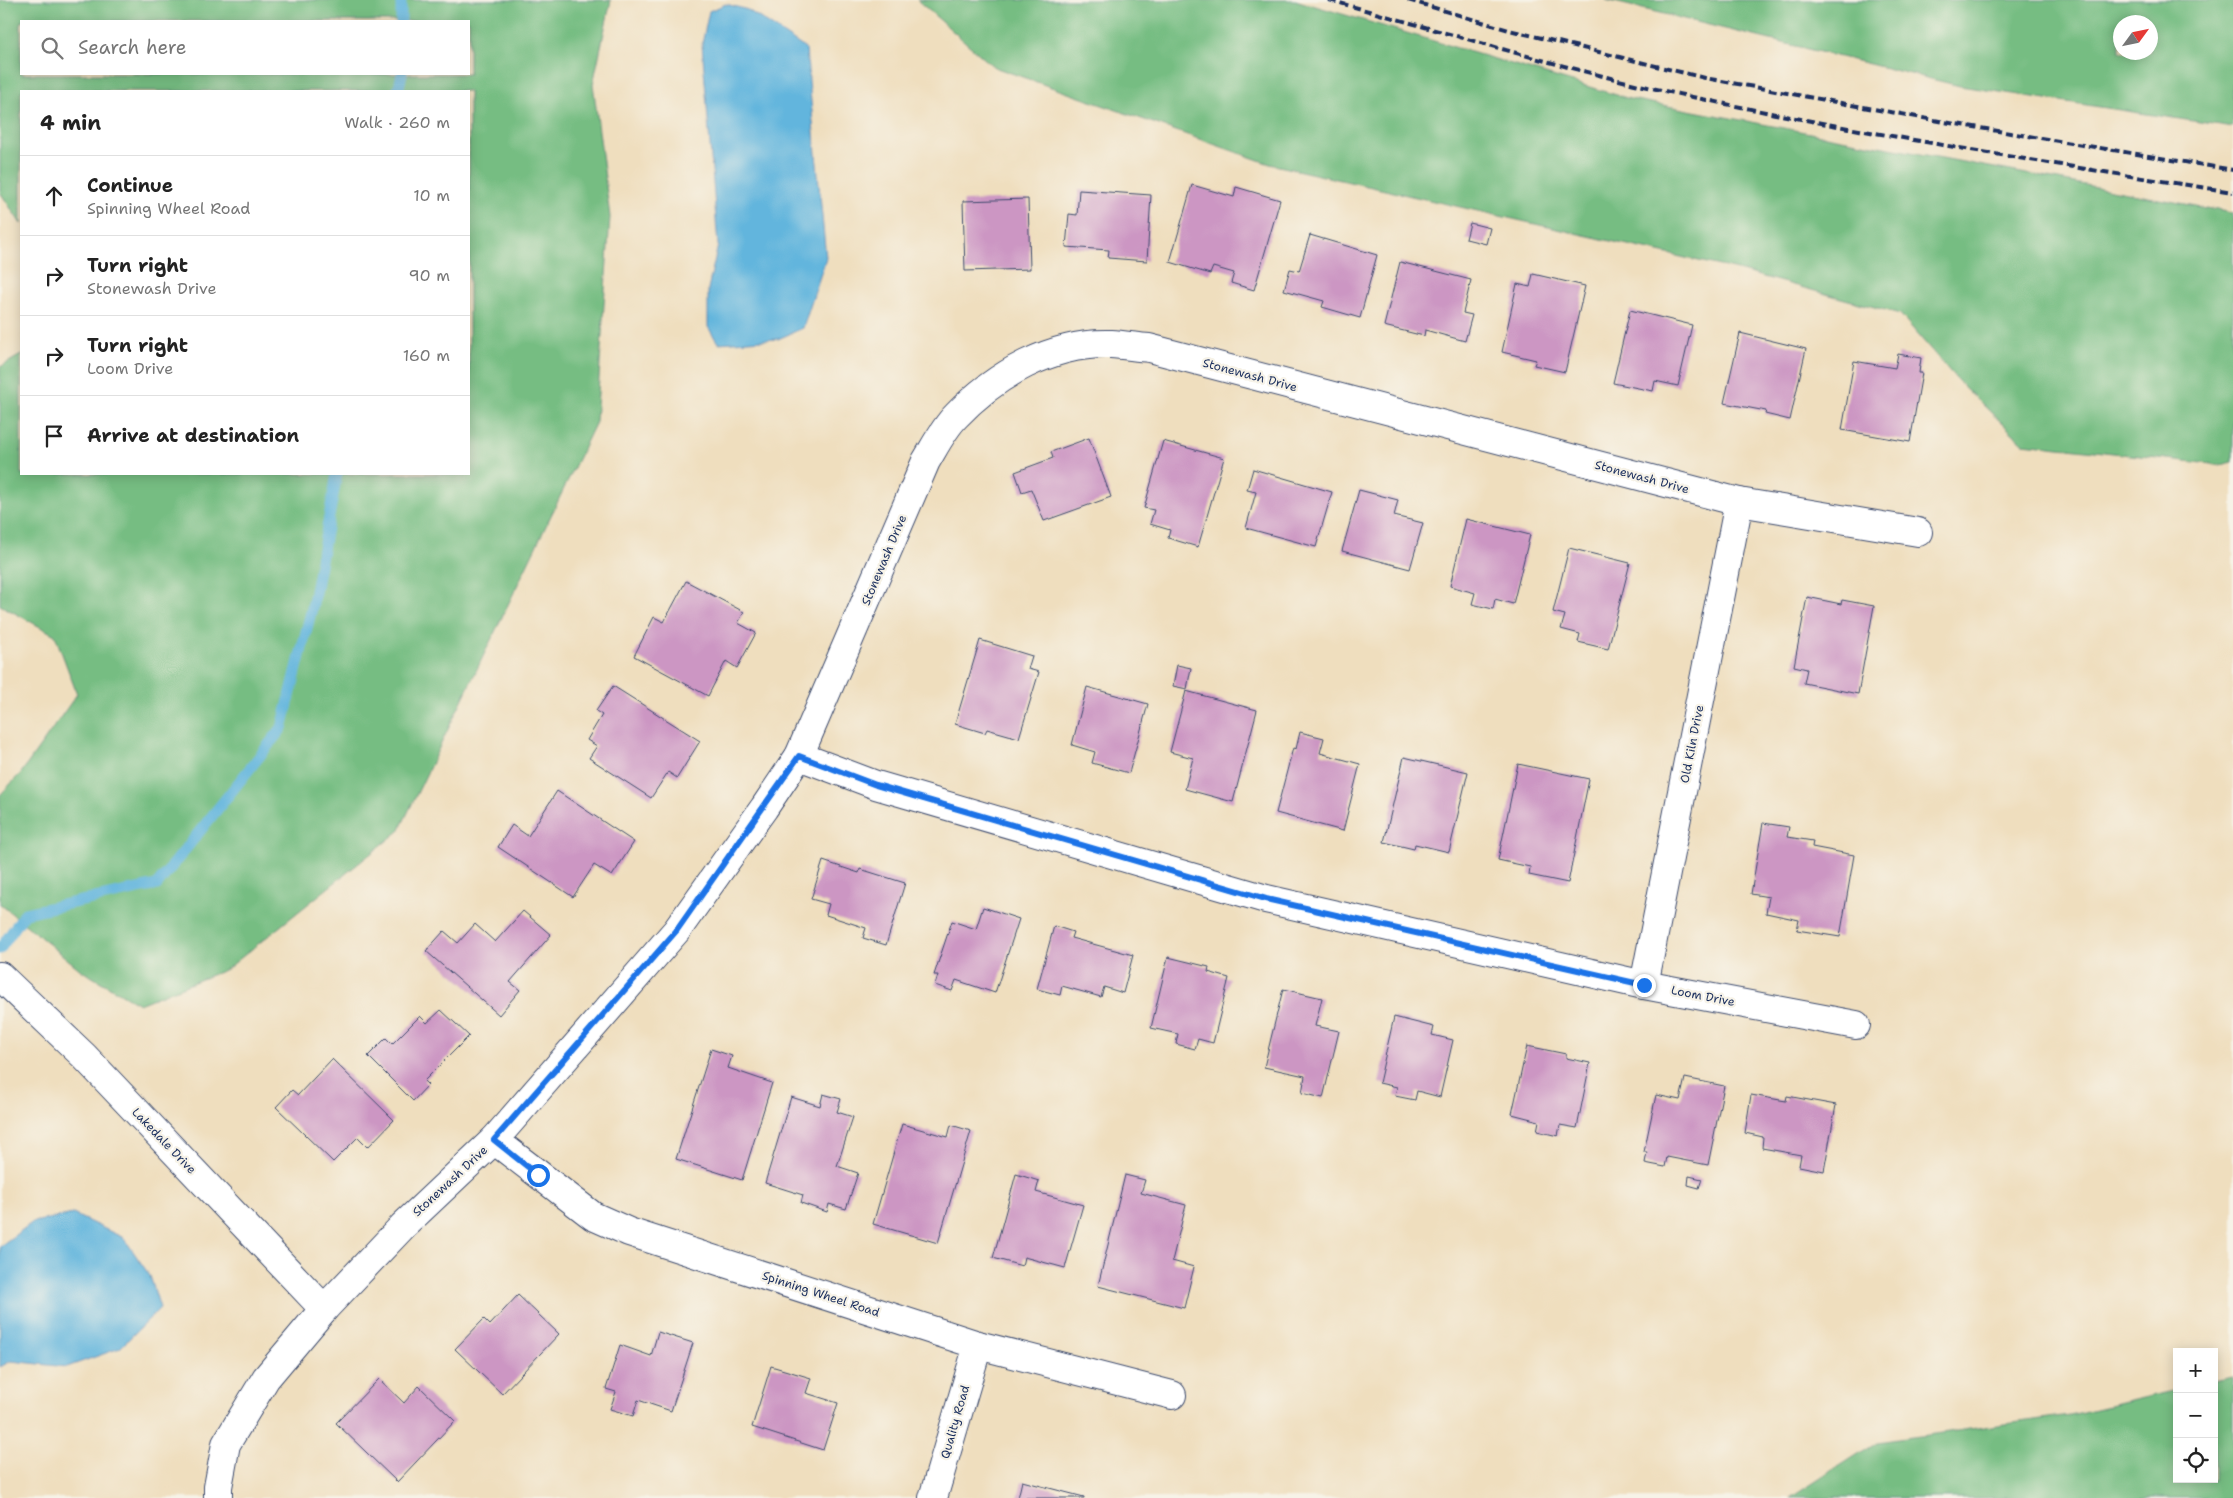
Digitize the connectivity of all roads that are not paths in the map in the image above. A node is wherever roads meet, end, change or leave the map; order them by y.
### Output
1 (1739, 502) junction
2 (1918, 532) dead end
3 (799, 756) junction
4 (0, 976) edge
5 (1644, 985) junction
6 (1856, 1025) dead end
7 (494, 1140) junction
8 (324, 1309) junction
9 (978, 1345) junction
10 (1172, 1395) dead end
11 (218, 1498) edge
12 (933, 1498) edge

1 - 2 street, Stonewash Drive
1 - 3 street, Stonewash Drive
1 - 5 street, Old Kiln Drive
3 - 5 street, Loom Drive
3 - 7 street, Stonewash Drive
4 - 8 street, Lakedale Drive
5 - 6 street, Loom Drive
7 - 8 street, Stonewash Drive
7 - 9 street, Spinning Wheel Road
8 - 11 street, Stonewash Drive
9 - 10 street, Spinning Wheel Road
9 - 12 street, Quality Road

